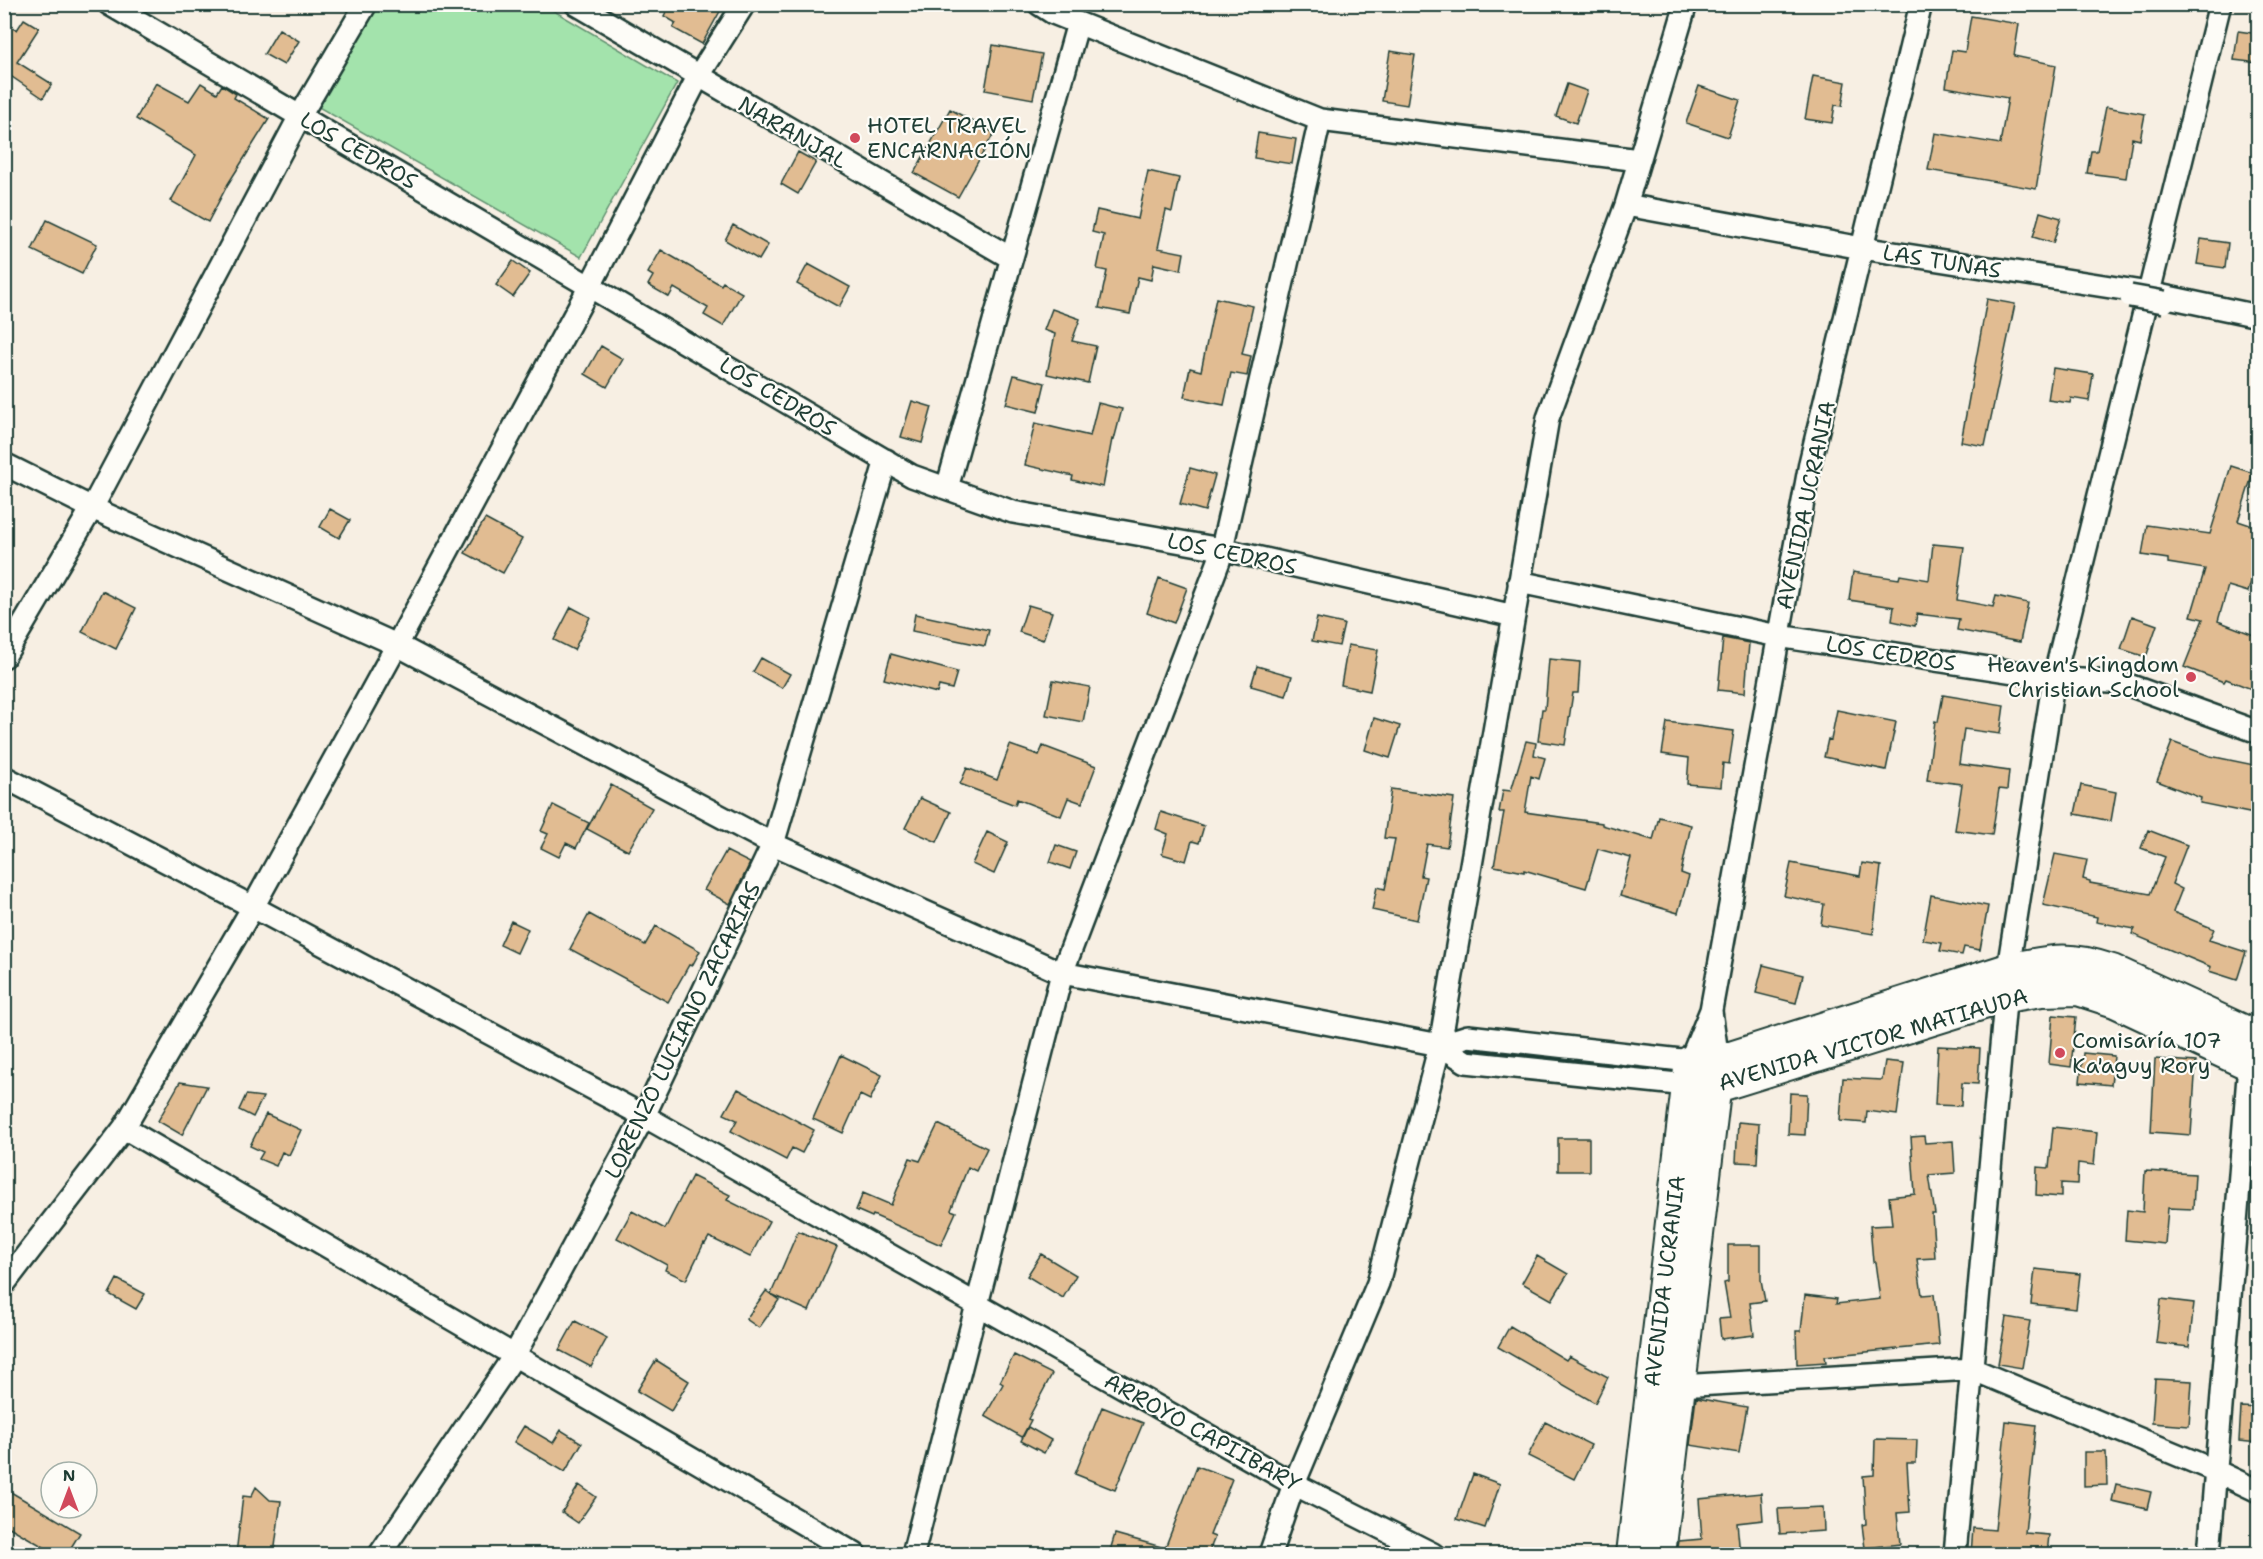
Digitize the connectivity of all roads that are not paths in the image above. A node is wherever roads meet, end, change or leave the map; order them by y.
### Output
1 (109, 4) edge
2 (366, 4) edge
3 (576, 4) edge
4 (744, 4) edge
5 (1040, 4) edge
6 (1686, 4) edge
7 (1921, 4) edge
8 (2220, 4) edge
9 (1078, 22) junction
10 (698, 77) junction
11 (300, 116) junction
12 (1320, 120) junction
13 (1639, 160) junction
14 (1626, 205) junction
15 (1862, 248) junction
16 (1011, 258) junction
17 (590, 286) junction
18 (2148, 297) junction
19 (2259, 316) edge
20 (886, 460) junction
21 (4, 464) edge
22 (947, 488) junction
23 (92, 508) junction
24 (1221, 549) junction
25 (1519, 582) junction
26 (1514, 616) junction
27 (1778, 636) junction
28 (397, 645) junction
29 (4, 657) edge
30 (2054, 678) junction
31 (2259, 732) edge
32 (4, 777) edge
33 (773, 844) junction
34 (253, 907) junction
35 (1062, 973) junction
36 (2007, 983) junction
37 (1440, 1045) junction
38 (2256, 1046) edge
39 (1703, 1074) junction
40 (644, 1116) junction
41 (124, 1128) junction
42 (4, 1284) edge
43 (976, 1303) junction
44 (514, 1356) junction
45 (1972, 1369) junction
46 (1666, 1383) junction
47 (2216, 1470) junction
48 (1294, 1484) junction
49 (2259, 1491) edge
50 (380, 1554) edge
51 (855, 1554) edge
52 (913, 1554) edge
53 (1270, 1554) edge
54 (1433, 1554) edge
55 (1632, 1554) edge
56 (1660, 1554) edge
57 (1955, 1554) edge
58 (2209, 1554) edge

1 - 11 street, LOS CEDROS
2 - 11 street
3 - 10 street, NARANJAL
4 - 10 street
5 - 9 street
6 - 13 street
7 - 15 street, AVENIDA UCRANIA
8 - 18 street
9 - 12 street
9 - 16 street
10 - 16 street, NARANJAL
10 - 17 street
11 - 17 street, LOS CEDROS
11 - 23 street
12 - 13 street
12 - 24 street
13 - 14 street
14 - 15 street, LAS TUNAS
14 - 25 street
15 - 18 street, LAS TUNAS
15 - 27 street, AVENIDA UCRANIA
16 - 22 street
17 - 20 street, LOS CEDROS
17 - 28 street
18 - 19 street, LAS TUNAS
18 - 30 street
20 - 22 street, LOS CEDROS
20 - 33 street, LORENZO LUCIANO ZACARIAS
21 - 23 street
22 - 24 street, LOS CEDROS
23 - 28 street
23 - 29 street
24 - 26 street, LOS CEDROS
24 - 35 street
25 - 26 street
25 - 27 street, LOS CEDROS
26 - 37 street
27 - 30 street, LOS CEDROS
27 - 39 street, AVENIDA UCRANIA
28 - 33 street
28 - 34 street
30 - 31 street, LOS CEDROS
30 - 36 street
32 - 34 street, ARROYO CAPIIBARY
33 - 35 street
33 - 40 street, LORENZO LUCIANO ZACARIAS
34 - 40 street, ARROYO CAPIIBARY
34 - 41 street
35 - 37 street
35 - 43 street
36 - 38 main road, AVENIDA VICTOR MATIAUDA
36 - 39 main road, AVENIDA VICTOR MATIAUDA
36 - 45 street
37 - 39 street
37 - 48 street
38 - 47 street
39 - 46 main road, AVENIDA UCRANIA
40 - 43 street, ARROYO CAPIIBARY
40 - 44 street, LORENZO LUCIANO ZACARIAS
41 - 42 street
41 - 44 street
43 - 48 street, ARROYO CAPIIBARY
43 - 52 street
44 - 50 street, LORENZO LUCIANO ZACARIAS
44 - 51 street
45 - 46 street
45 - 47 street
45 - 57 street
46 - 55 main road, AVENIDA UCRANIA
46 - 56 main road, AVENIDA UCRANIA
47 - 49 street
47 - 58 street
48 - 53 street
48 - 54 street, ARROYO CAPIIBARY

